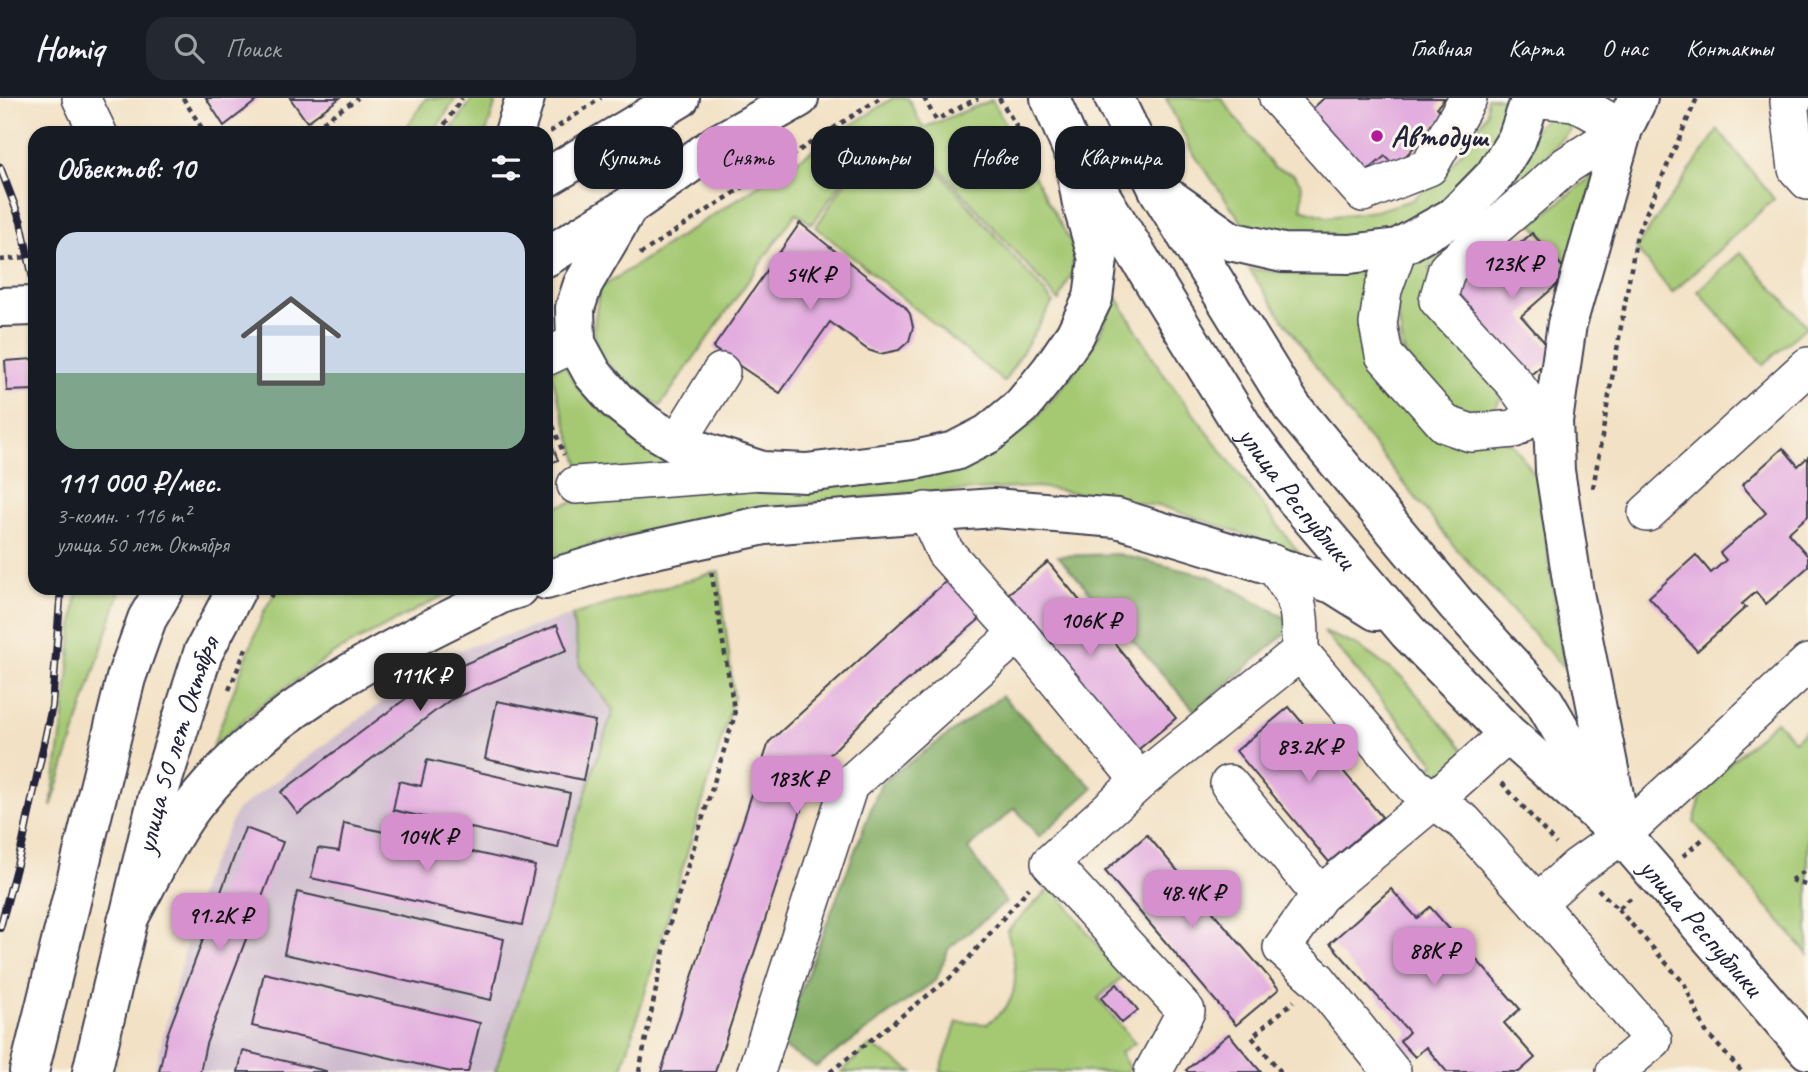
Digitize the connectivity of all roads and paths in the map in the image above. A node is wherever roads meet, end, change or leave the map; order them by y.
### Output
1 (81, 98) edge
2 (183, 98) edge
3 (358, 98) edge
4 (463, 98) edge
5 (526, 98) edge
6 (601, 98) edge
7 (680, 98) edge
8 (799, 98) edge
9 (880, 98) edge
10 (924, 98) edge
11 (978, 98) edge
12 (999, 98) edge
13 (1050, 98) edge
14 (1114, 98) edge
15 (1278, 98) edge
16 (1468, 98) edge
17 (1531, 98) edge
18 (1697, 98) edge
19 (1794, 98) edge
20 (1005, 107) dead end
21 (1630, 114) edge
22 (95, 126) edge
23 (201, 126) edge
24 (316, 126) edge
25 (444, 126) edge
26 (516, 126) edge
27 (1063, 126) edge
28 (553, 129) edge
29 (553, 174) edge
30 (1808, 181) edge
31 (1079, 189) edge
32 (1098, 189) edge
33 (1159, 191) junction
34 (628, 207) junction
35 (1398, 248) junction
36 (553, 253) edge
37 (28, 257) edge
38 (0, 260) edge
39 (629, 262) dead end
40 (28, 306) edge
41 (0, 307) edge
42 (561, 350) edge
43 (1808, 366) edge
44 (721, 372) dead end
45 (1545, 417) junction
46 (553, 425) edge
47 (677, 443) junction
48 (762, 471) junction
49 (576, 485) joint
50 (1591, 496) dead end
51 (926, 511) junction
52 (1647, 513) dead end
53 (1272, 563) junction
54 (710, 566) dead end
55 (553, 578) edge
56 (252, 595) edge
57 (499, 595) edge
58 (155, 598) edge
59 (1408, 632) junction
60 (1018, 633) junction
61 (251, 636) dead end
62 (1300, 652) junction
63 (1808, 663) edge
64 (226, 698) dead end
65 (1508, 734) junction
66 (1140, 781) junction
67 (1229, 784) dead end
68 (1434, 800) junction
69 (1622, 835) junction
70 (1051, 863) junction
71 (1808, 869) edge
72 (1808, 886) edge
73 (1321, 895) junction
74 (1537, 903) junction
75 (1618, 909) dead end
76 (127, 921) junction
77 (1318, 980) junction
78 (1808, 1050) edge
79 (29, 1072) edge
80 (92, 1072) edge
81 (639, 1072) edge
82 (756, 1072) edge
83 (830, 1072) edge
84 (1153, 1072) edge
85 (1281, 1072) edge
86 (1392, 1072) edge
87 (1615, 1072) edge
88 (1741, 1072) edge

1 - 22 lane
2 - 23 path
3 - 24 path
4 - 25 path
5 - 26 main road
6 - 28 path
7 - 29 main road
8 - 34 main road
9 - 39 path
10 - 11 path
12 - 20 path
13 - 27 main road, улица Республики
14 - 33 main road, улица Республики
15 - 16 lane
17 - 21 lane
17 - 35 main road
18 - 50 path
19 - 30 lane
21 - 45 main road
21 - 45 lane
31 - 48 main road
32 - 59 main road, улица Республики
33 - 35 main road
33 - 69 main road, улица Республики
34 - 36 main road
34 - 42 main road
35 - 45 lane
37 - 38 path
40 - 41 main road
42 - 47 main road
43 - 52 lane
44 - 47 lane
45 - 69 main road
46 - 49 path
47 - 48 main road
48 - 49 lane
51 - 53 main road
51 - 55 main road
51 - 60 lane
53 - 59 main road
53 - 62 lane
54 - 81 path
56 - 76 main road, улица 50 лет Октября
57 - 76 main road
58 - 79 main road
59 - 65 main road, улица Республики
60 - 66 lane
60 - 82 lane
61 - 64 path
62 - 66 lane
62 - 68 lane
63 - 69 lane
65 - 68 lane
65 - 69 main road, улица Республики
66 - 70 lane
67 - 73 lane
68 - 73 lane
68 - 74 lane
69 - 74 lane
69 - 78 main road, улица Республики
70 - 83 path
70 - 84 lane
71 - 72 path
73 - 77 lane
74 - 87 lane
75 - 88 path
76 - 80 main road, улица 50 лет Октября
77 - 85 path
77 - 86 lane

